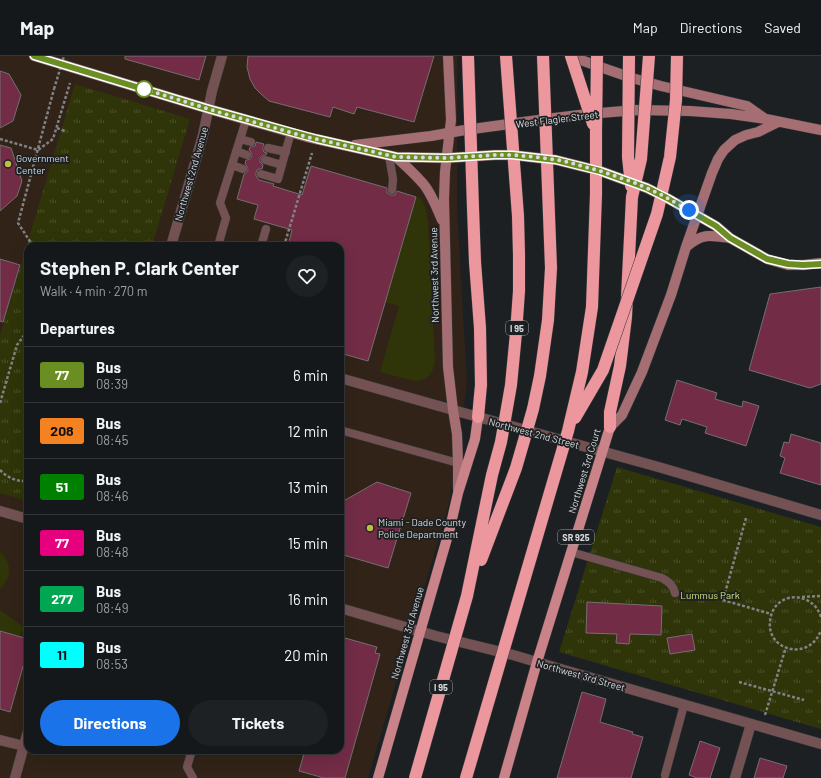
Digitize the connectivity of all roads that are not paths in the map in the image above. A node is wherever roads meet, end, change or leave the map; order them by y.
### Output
1 (34, 56) edge
2 (222, 56) edge
3 (448, 56) edge
4 (468, 56) edge
5 (506, 56) edge
6 (543, 56) edge
7 (570, 56) edge
8 (597, 56) edge
9 (629, 56) edge
10 (649, 56) edge
11 (677, 56) edge
12 (209, 109) junction
13 (246, 120) junction
14 (766, 120) junction
15 (778, 122) junction
16 (821, 130) edge
17 (291, 132) junction
18 (596, 132) junction
19 (450, 133) junction
20 (240, 139) junction
21 (251, 142) dead end
22 (349, 146) junction
23 (268, 148) dead end
24 (236, 152) junction
25 (286, 152) junction
26 (247, 155) dead end
27 (393, 156) junction
28 (447, 158) junction
29 (265, 160) dead end
30 (282, 165) junction
31 (232, 166) junction
32 (243, 169) dead end
33 (261, 174) dead end
34 (392, 190) dead end
35 (632, 198) junction
36 (697, 215) junction
37 (445, 226) junction
38 (266, 229) dead end
39 (730, 238) junction
40 (172, 242) edge
41 (219, 242) edge
42 (261, 242) edge
43 (686, 247) junction
44 (821, 264) edge
45 (344, 379) edge
46 (453, 410) junction
47 (478, 417) junction
48 (610, 427) junction
49 (344, 431) edge
50 (568, 431) junction
51 (602, 452) junction
52 (458, 463) junction
53 (458, 493) junction
54 (0, 511) edge
55 (821, 514) edge
56 (24, 518) edge
57 (572, 552) junction
58 (676, 593) dead end
59 (467, 596) junction
60 (344, 609) edge
61 (420, 631) junction
62 (537, 662) junction
63 (684, 704) junction
64 (751, 724) junction
65 (0, 740) edge
66 (821, 744) edge
67 (24, 746) joint
68 (191, 754) edge
69 (665, 775) dead end
70 (15, 778) edge
71 (193, 778) edge
72 (378, 778) edge
73 (415, 778) edge
74 (466, 778) edge
75 (504, 778) edge
76 (735, 778) edge

1 - 12 main road
2 - 12 street, Northwest 2nd Avenue
3 - 19 main road, Northwest 3rd Avenue
4 - 47 highway, bridge
5 - 59 highway, I 95, bridge
6 - 59 highway, bridge
7 - 14 main road, West Flagler Street
7 - 18 highway, bridge
8 - 18 highway, bridge
9 - 35 highway, bridge
10 - 35 highway, bridge
11 - 50 highway, bridge
12 - 13 main road
12 - 40 street, Northwest 2nd Avenue
13 - 17 main road
13 - 20 lane
14 - 15 main road, West Flagler Street
14 - 19 main road, West Flagler Street
15 - 16 main road, West Flagler Street
15 - 36 main road, Northwest 3rd Court / SR 925
17 - 22 main road
17 - 25 lane
18 - 50 highway, bridge
19 - 22 main road, West Flagler Street
19 - 28 main road, Northwest 3rd Avenue
20 - 21 lane
20 - 24 lane
22 - 27 main road
23 - 25 lane
24 - 26 lane
24 - 31 lane
25 - 30 lane
27 - 28 main road
27 - 34 lane
27 - 37 main road
28 - 36 main road
28 - 37 main road, Northwest 3rd Avenue
29 - 30 lane
30 - 33 lane
31 - 32 lane
31 - 41 lane
35 - 48 highway
36 - 39 main road
36 - 43 main road, Northwest 3rd Court / SR 925
37 - 46 main road, Northwest 3rd Avenue
38 - 42 lane
39 - 43 main road
39 - 44 main road
43 - 48 main road, Northwest 3rd Court / SR 925
45 - 46 street, Northwest 2nd Street
46 - 47 street, Northwest 2nd Street
46 - 52 main road, Northwest 3rd Avenue
47 - 51 street, Northwest 2nd Street
47 - 53 main road, Northwest 3rd Avenue
48 - 51 main road, Northwest 3rd Court / SR 925
49 - 52 lane
50 - 74 highway, bridge
51 - 55 street, Northwest 2nd Street
51 - 57 main road, Northwest 3rd Court / SR 925
52 - 53 main road, Northwest 3rd Avenue
53 - 61 main road, Northwest 3rd Avenue
54 - 56 street
57 - 58 lane
57 - 62 main road, Northwest 3rd Court / SR 925
59 - 73 highway, I 95, bridge
60 - 61 street, Northwest 3rd Street
61 - 62 street, Northwest 3rd Street
61 - 72 main road, Northwest 3rd Avenue
62 - 63 street, Northwest 3rd Street
62 - 75 main road, Northwest 3rd Court / SR 925
63 - 64 street, Northwest 3rd Street
63 - 69 lane
64 - 66 street, Northwest 3rd Street
64 - 76 street
65 - 67 street
67 - 70 street
68 - 71 lane

